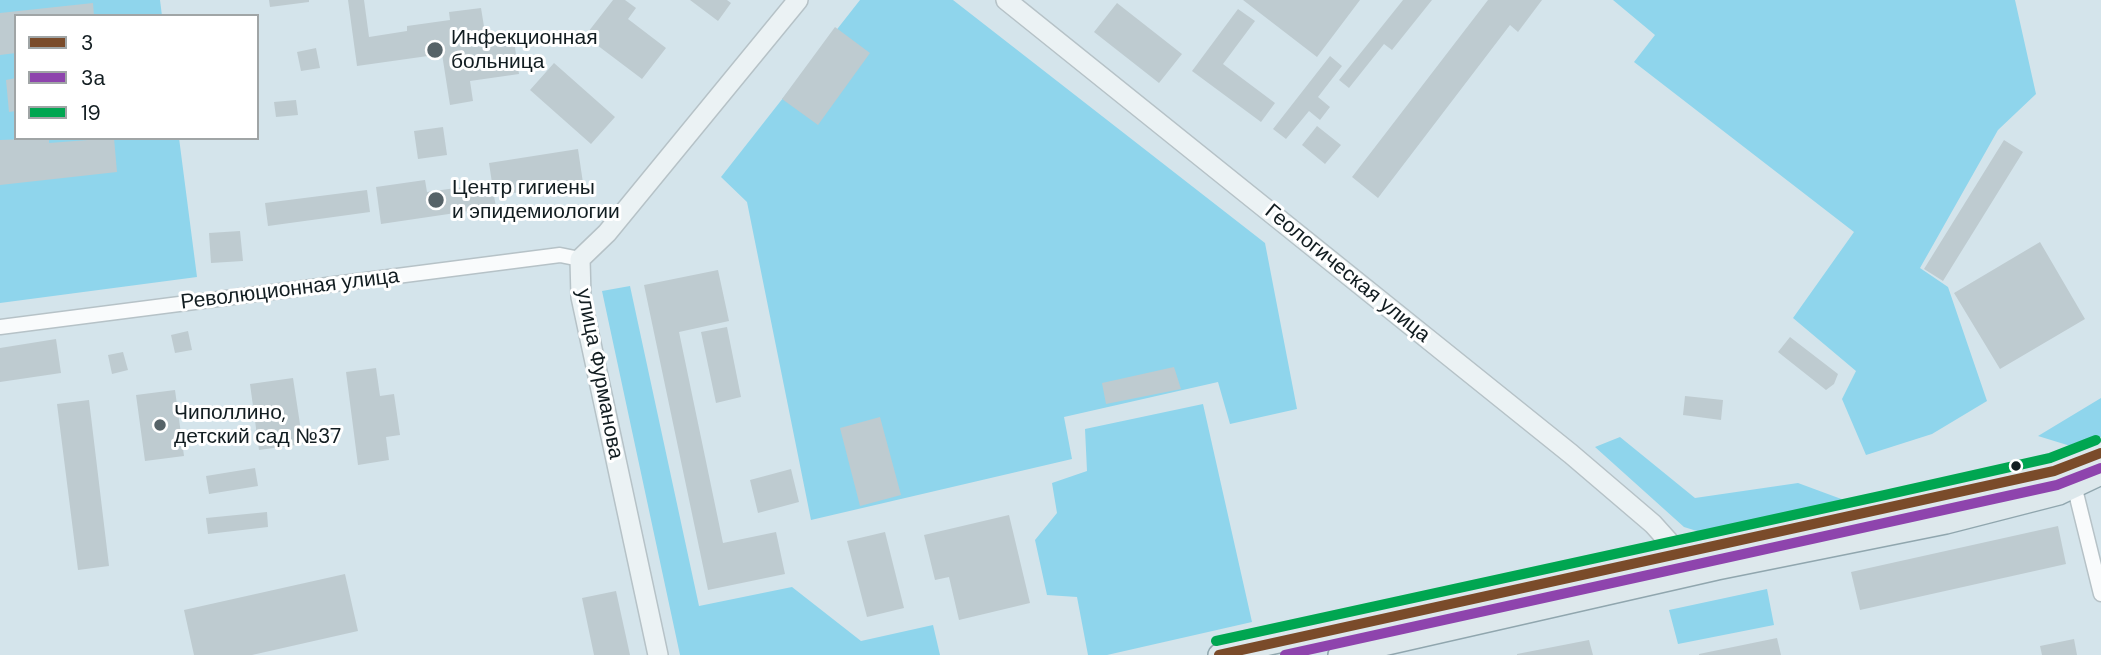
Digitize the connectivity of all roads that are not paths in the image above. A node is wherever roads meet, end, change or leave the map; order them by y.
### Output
1 (797, 0) edge
2 (1006, 0) edge
3 (580, 259) junction
4 (0, 327) edge
5 (2101, 453) edge
6 (2069, 466) junction
7 (2101, 474) edge
8 (2075, 488) junction
9 (1680, 555) junction
10 (2101, 594) edge
11 (1339, 629) junction
12 (658, 655) edge
13 (1219, 655) edge
14 (1343, 655) edge

1 - 3 main road, улица Фурманова
2 - 9 main road, Геологическая улица
3 - 4 street, Революционная улица
3 - 12 main road, улица Фурманова
5 - 6 main road
6 - 8 street
6 - 9 main road
7 - 8 main road
8 - 10 street
8 - 14 main road
9 - 11 main road
11 - 13 main road
11 - 14 street

